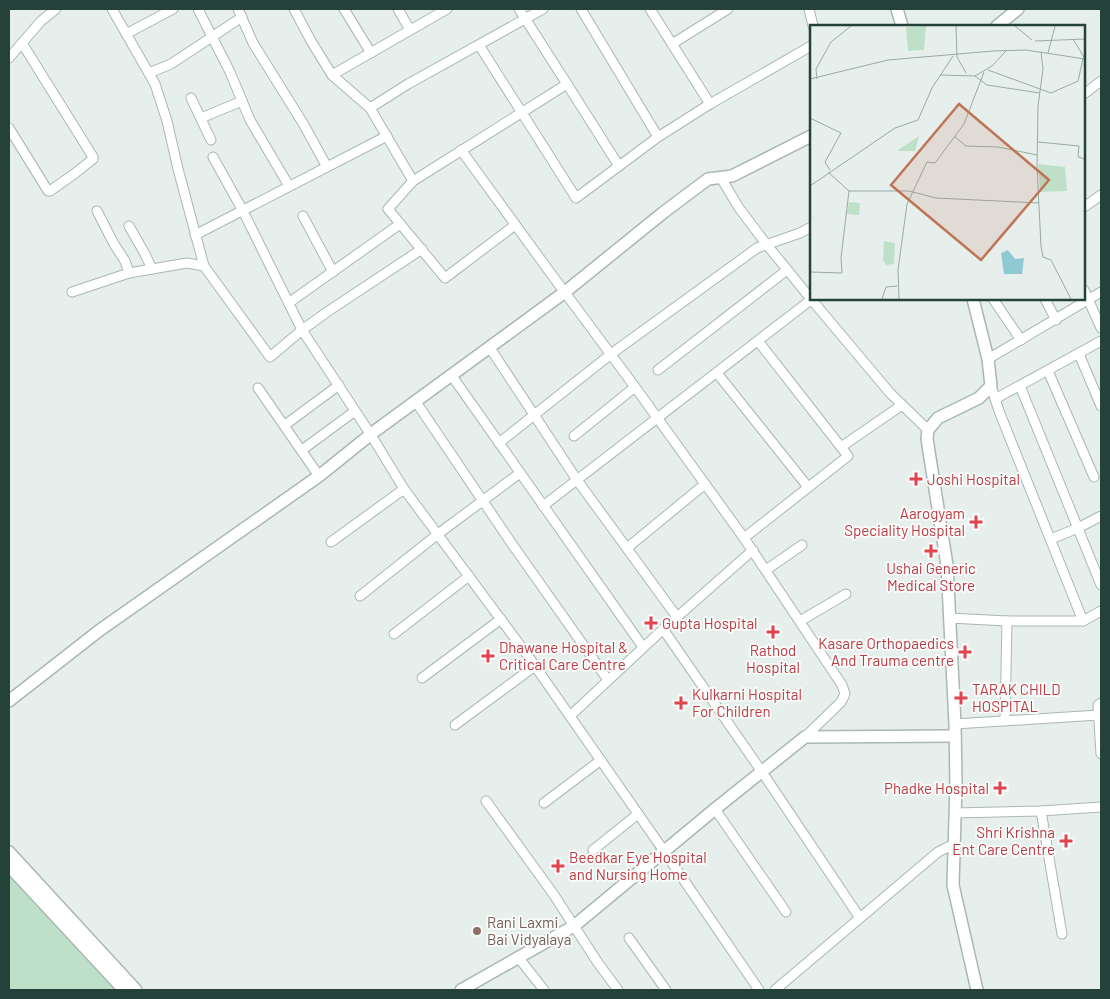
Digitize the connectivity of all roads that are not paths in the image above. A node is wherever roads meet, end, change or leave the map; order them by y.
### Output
1 (56, 9) edge
2 (112, 9) edge
3 (173, 9) edge
4 (198, 9) edge
5 (294, 9) edge
6 (344, 9) edge
7 (398, 9) edge
8 (447, 9) edge
9 (519, 9) edge
10 (543, 9) edge
11 (581, 9) edge
12 (650, 9) edge
13 (728, 9) edge
14 (809, 9) edge
15 (897, 9) edge
16 (1018, 9) edge
17 (44, 12) edge
18 (240, 13) edge
19 (525, 19) junction
20 (814, 25) edge
21 (902, 25) edge
22 (998, 25) edge
23 (410, 30) junction
24 (126, 34) junction
25 (212, 36) junction
26 (22, 43) junction
27 (672, 44) junction
28 (479, 45) junction
29 (810, 47) edge
30 (371, 53) junction
31 (9, 58) edge
32 (149, 73) junction
33 (332, 75) junction
34 (1101, 81) edge
35 (566, 84) junction
36 (1085, 93) edge
37 (191, 98) dead end
38 (242, 101) junction
39 (710, 104) junction
40 (370, 108) junction
41 (522, 112) junction
42 (201, 118) junction
43 (9, 128) edge
44 (387, 136) junction
45 (658, 137) junction
46 (810, 137) edge
47 (211, 140) dead end
48 (461, 150) junction
49 (213, 157) dead end
50 (619, 166) junction
51 (326, 167) junction
52 (721, 178) junction
53 (413, 180) junction
54 (290, 186) junction
55 (1101, 195) edge
56 (1085, 206) edge
57 (97, 211) dead end
58 (243, 211) junction
59 (303, 216) dead end
60 (400, 224) junction
61 (516, 225) junction
62 (129, 226) dead end
63 (810, 228) edge
64 (195, 235) junction
65 (767, 245) junction
66 (422, 249) junction
67 (204, 266) junction
68 (152, 270) junction
69 (787, 270) junction
70 (333, 272) junction
71 (129, 273) junction
72 (72, 292) dead end
73 (565, 292) junction
74 (1085, 292) edge
75 (1101, 292) edge
76 (810, 298) edge
77 (810, 300) edge
78 (812, 300) edge
79 (972, 300) edge
80 (994, 300) edge
81 (1046, 300) edge
82 (1089, 300) junction
83 (290, 302) junction
84 (1056, 320) junction
85 (1101, 328) edge
86 (302, 330) junction
87 (1021, 340) junction
88 (758, 341) junction
89 (1101, 341) edge
90 (490, 348) junction
91 (610, 354) junction
92 (1079, 354) junction
93 (988, 359) junction
94 (658, 370) dead end
95 (1048, 371) junction
96 (717, 373) junction
97 (452, 376) junction
98 (339, 385) junction
99 (991, 386) junction
100 (1020, 386) junction
101 (635, 387) junction
102 (258, 388) dead end
103 (995, 399) junction
104 (416, 402) junction
105 (902, 405) junction
106 (1101, 406) edge
107 (355, 411) junction
108 (535, 416) junction
109 (658, 418) junction
110 (285, 425) junction
111 (928, 430) junction
112 (370, 435) junction
113 (574, 436) dead end
114 (499, 443) junction
115 (841, 447) junction
116 (302, 450) junction
117 (520, 473) junction
118 (319, 476) junction
119 (1094, 476) dead end
120 (577, 480) junction
121 (706, 484) junction
122 (808, 487) junction
123 (404, 488) junction
124 (482, 500) junction
125 (543, 506) junction
126 (1101, 516) edge
127 (1078, 528) junction
128 (438, 534) junction
129 (744, 538) junction
130 (1051, 539) junction
131 (331, 542) dead end
132 (802, 545) dead end
133 (627, 548) junction
134 (753, 550) junction
135 (766, 570) junction
136 (469, 576) junction
137 (1101, 585) edge
138 (846, 594) dead end
139 (360, 596) dead end
140 (1101, 611) edge
141 (677, 617) junction
142 (949, 618) junction
143 (501, 620) junction
144 (800, 621) junction
145 (1007, 621) junction
146 (1084, 621) junction
147 (663, 629) junction
148 (394, 634) dead end
149 (643, 647) junction
150 (535, 666) junction
151 (422, 678) dead end
152 (608, 680) junction
153 (9, 701) edge
154 (1101, 703) edge
155 (1099, 715) junction
156 (570, 716) junction
157 (1005, 721) junction
158 (455, 724) dead end
159 (955, 724) junction
160 (955, 736) junction
161 (805, 737) junction
162 (1101, 754) edge
163 (601, 760) junction
164 (762, 772) junction
165 (486, 801) dead end
166 (544, 803) dead end
167 (1101, 807) edge
168 (715, 809) junction
169 (1041, 811) junction
170 (955, 813) junction
171 (638, 814) junction
172 (954, 844) junction
173 (593, 850) dead end
174 (664, 851) junction
175 (9, 852) edge
176 (9, 866) edge
177 (786, 912) dead end
178 (860, 918) junction
179 (574, 926) junction
180 (1062, 934) dead end
181 (629, 938) dead end
182 (518, 957) junction
183 (124, 990) edge
184 (136, 990) edge
185 (461, 990) edge
186 (544, 990) edge
187 (618, 990) edge
188 (666, 990) edge
189 (759, 990) edge
190 (775, 990) edge
191 (977, 990) edge

1 - 17 street
2 - 24 street
3 - 24 street
4 - 25 street
5 - 33 street
6 - 30 street
7 - 23 street
8 - 23 street
9 - 19 street
10 - 19 street
11 - 45 street
12 - 27 street
13 - 27 street
14 - 20 street
15 - 21 street
16 - 22 street
17 - 26 street
18 - 25 street
18 - 51 street
19 - 28 street
19 - 35 street
23 - 30 street
24 - 32 street
25 - 32 street
25 - 38 street
26 - 31 street
26 - 43 street
27 - 39 street
28 - 40 street
28 - 41 street
29 - 39 street
30 - 33 street
32 - 64 street
33 - 40 street
34 - 36 street
35 - 41 street
35 - 50 street
37 - 42 street
38 - 42 street
38 - 54 street
39 - 45 street
40 - 44 street
41 - 48 street
41 - 50 street
42 - 47 street
44 - 51 street
44 - 53 street
45 - 50 street
46 - 52 street
48 - 53 street
48 - 61 street
49 - 58 street
51 - 54 street
52 - 65 street
52 - 73 street
53 - 60 street
54 - 58 street
55 - 56 street
57 - 71 street
58 - 64 street
58 - 83 street
59 - 70 street
60 - 66 street
60 - 70 street
61 - 66 street
61 - 73 street
62 - 68 street
63 - 65 street
64 - 67 street
65 - 69 street
65 - 91 street
66 - 86 street
67 - 68 street
67 - 86 street
68 - 71 street
69 - 76 street
69 - 94 street
70 - 83 street
71 - 72 street
73 - 90 street
73 - 91 street
74 - 82 street
75 - 82 street
77 - 88 street
78 - 105 street
79 - 93 street
80 - 87 street
81 - 84 street
82 - 84 street
82 - 85 street
83 - 86 street
84 - 87 street
86 - 98 street
87 - 93 street
88 - 96 street
88 - 115 street
89 - 92 street
90 - 97 street
90 - 108 street
91 - 101 street
91 - 108 street
92 - 95 street
92 - 106 street
93 - 99 street
95 - 100 street
95 - 119 street
96 - 109 street
96 - 122 street
97 - 104 street
97 - 114 street
98 - 107 street
98 - 110 street
99 - 103 street
99 - 111 street
100 - 103 street
100 - 127 street
101 - 109 street
101 - 113 street
102 - 110 street
103 - 130 street
104 - 112 street
104 - 124 street
105 - 111 street
105 - 115 street
107 - 112 street
107 - 116 street
108 - 114 street
108 - 120 street
109 - 120 street
109 - 121 street
110 - 116 street
111 - 142 street
112 - 118 street
112 - 123 street
114 - 117 street
115 - 122 street
116 - 118 street
117 - 124 street
117 - 125 street
118 - 153 street
120 - 125 street
120 - 133 street
121 - 129 street
121 - 133 street
122 - 129 street
123 - 128 street
123 - 131 street
124 - 128 street
124 - 152 street
125 - 149 street
126 - 127 street
127 - 130 street
127 - 137 street
128 - 136 street
128 - 139 street
129 - 134 street
130 - 146 street
132 - 135 street
133 - 141 street
134 - 135 street
134 - 141 street
135 - 144 street
136 - 143 street
136 - 148 street
138 - 144 street
140 - 146 street
141 - 147 street
142 - 145 street
142 - 159 street
143 - 150 street
143 - 151 street
144 - 161 street
145 - 146 street
145 - 157 street
147 - 149 street
147 - 164 street
149 - 152 street
150 - 156 street
150 - 158 street
152 - 156 street
154 - 155 street
155 - 157 street
155 - 162 street
156 - 163 street
157 - 159 street
159 - 160 street
160 - 161 street
160 - 170 street
161 - 164 street
163 - 166 street
163 - 171 street
164 - 168 street
164 - 178 street
165 - 179 street
167 - 169 street
168 - 174 street
168 - 177 street
169 - 170 street
169 - 180 street
170 - 172 street
171 - 173 street
171 - 174 street
172 - 178 street
172 - 191 street
174 - 179 street
174 - 189 street
175 - 184 street
176 - 183 street
178 - 190 street
179 - 182 street
179 - 187 street
181 - 188 street
182 - 185 street
182 - 186 street

